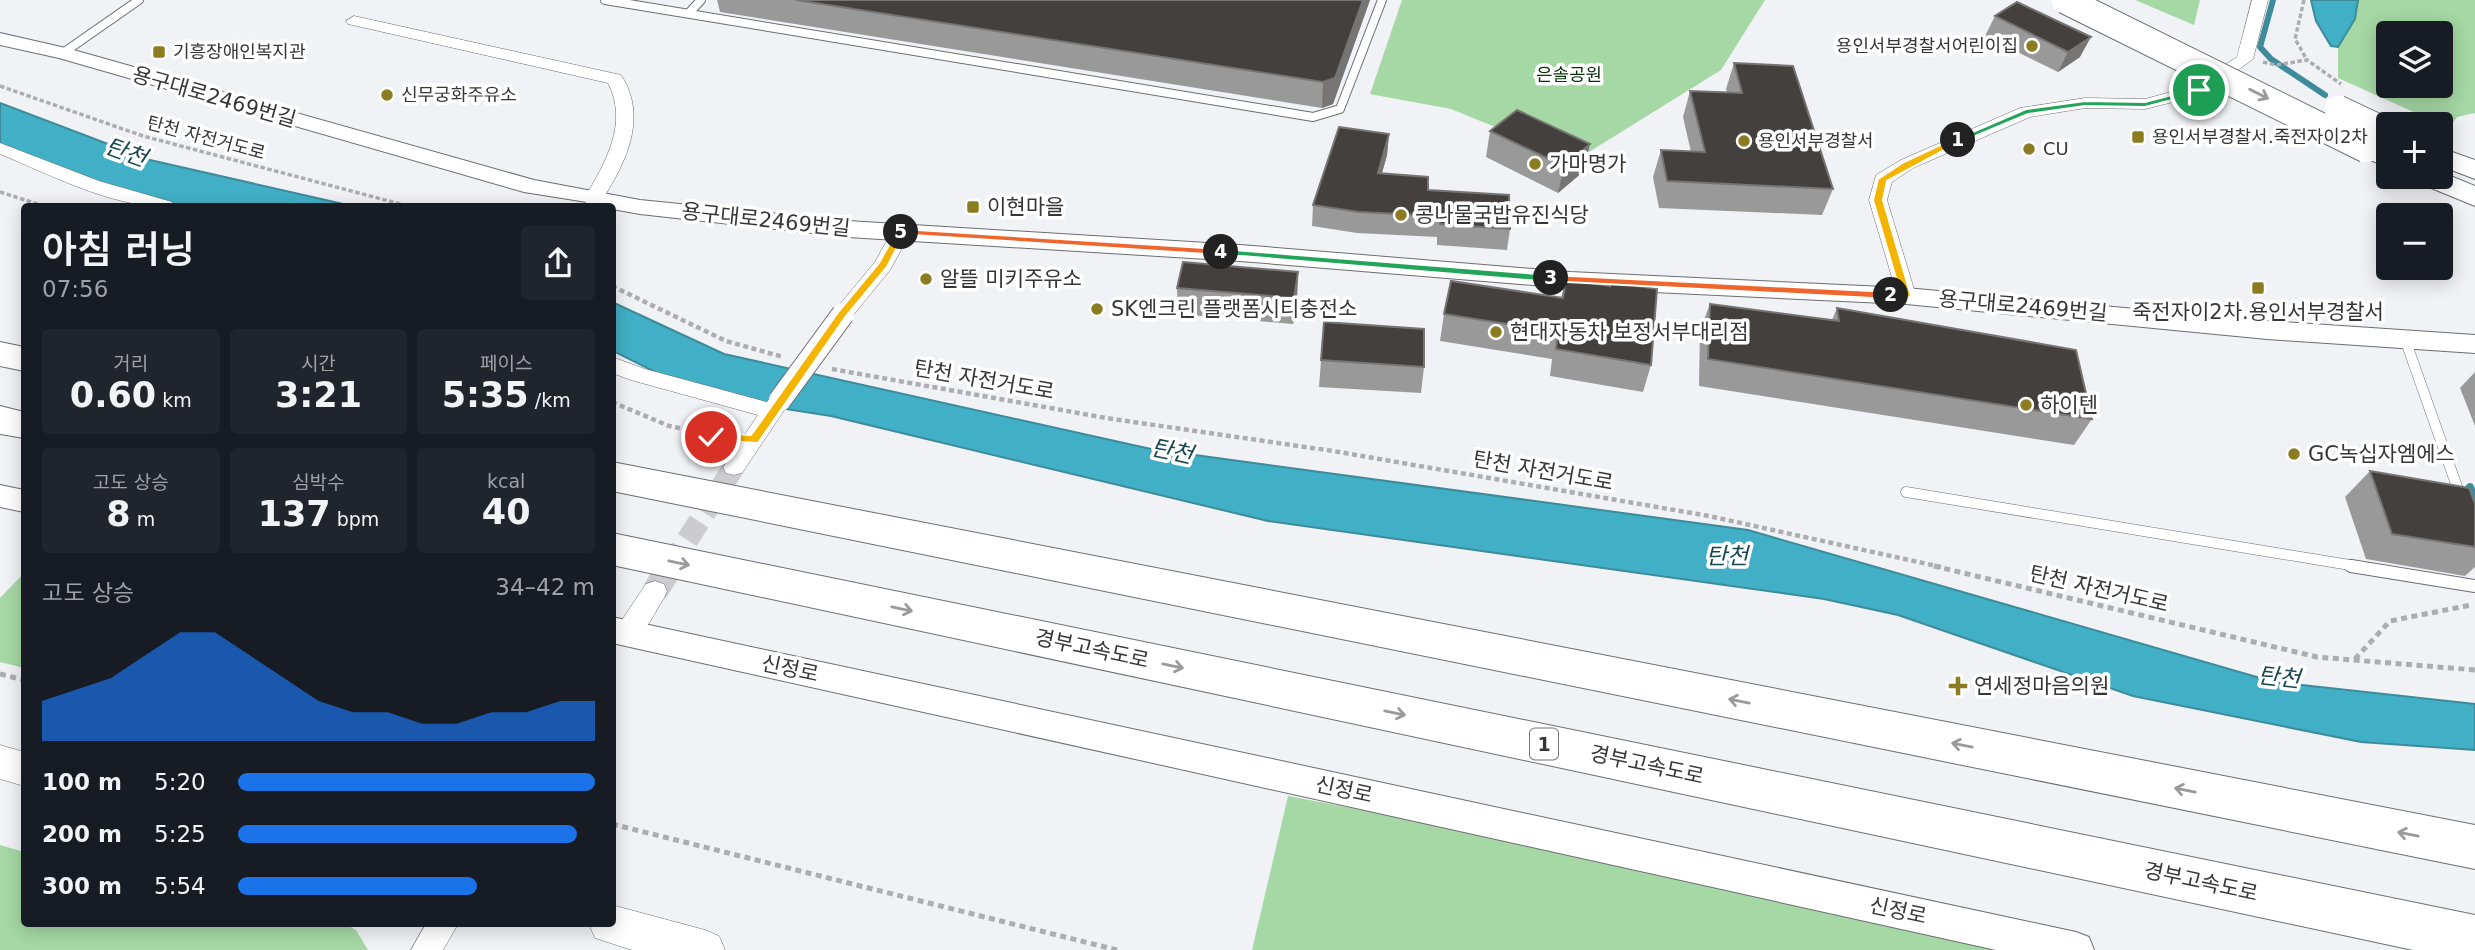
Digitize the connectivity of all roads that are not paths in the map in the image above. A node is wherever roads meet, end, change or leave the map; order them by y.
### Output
1 (139, 0) edge
2 (605, 0) edge
3 (701, 0) edge
4 (1382, 0) edge
5 (2065, 0) edge
6 (2106, 0) edge
7 (2260, 0) edge
8 (689, 13) junction
9 (354, 21) dead end
10 (0, 39) edge
11 (63, 53) junction
12 (2376, 127) edge
13 (0, 148) edge
14 (2376, 154) edge
15 (2453, 161) edge
16 (2475, 170) edge
17 (2453, 187) edge
18 (2475, 197) edge
19 (593, 199) junction
20 (155, 203) edge
21 (901, 232) junction
22 (1906, 296) junction
23 (2405, 339) junction
24 (2475, 344) edge
25 (0, 354) edge
26 (21, 358) edge
27 (616, 366) edge
28 (776, 405) junction
29 (0, 420) edge
30 (21, 424) edge
31 (734, 467) tunnel mouth
32 (616, 477) edge
33 (1906, 492) dead end
34 (0, 496) edge
35 (21, 500) edge
36 (2463, 505) edge
37 (616, 550) edge
38 (2475, 586) edge
39 (655, 591) tunnel mouth
40 (620, 632) edge
41 (0, 762) edge
42 (21, 768) edge
43 (2475, 848) edge
44 (616, 926) edge
45 (441, 927) edge
46 (2475, 939) edge
47 (426, 950) edge
48 (705, 950) edge
49 (2076, 950) edge

1 - 11 lane
2 - 8 lane
3 - 8 lane
4 - 8 lane
5 -> 14 main road, bridge
6 - 12 main road, bridge
7 - 22 street
9 - 19 street
10 - 11 street, 용구대로2469번길
11 - 19 street, 용구대로2469번길
13 - 20 street
15 - 16 main road
17 - 18 main road
19 - 21 street, 용구대로2469번길
21 - 22 street, 용구대로2469번길
21 - 28 street, bridge
22 - 23 street, 용구대로2469번길
23 - 24 street, 용구대로2469번길
23 - 36 lane
25 - 26 highway
27 - 28 street
28 - 31 street
29 - 30 highway
43 -> 32 highway
33 - 38 lane
34 - 35 street
37 -> 46 highway, 경부고속도로 / 1
39 - 40 street
40 - 49 street, 신정로
41 - 42 main road
44 - 48 main road
45 - 47 street

